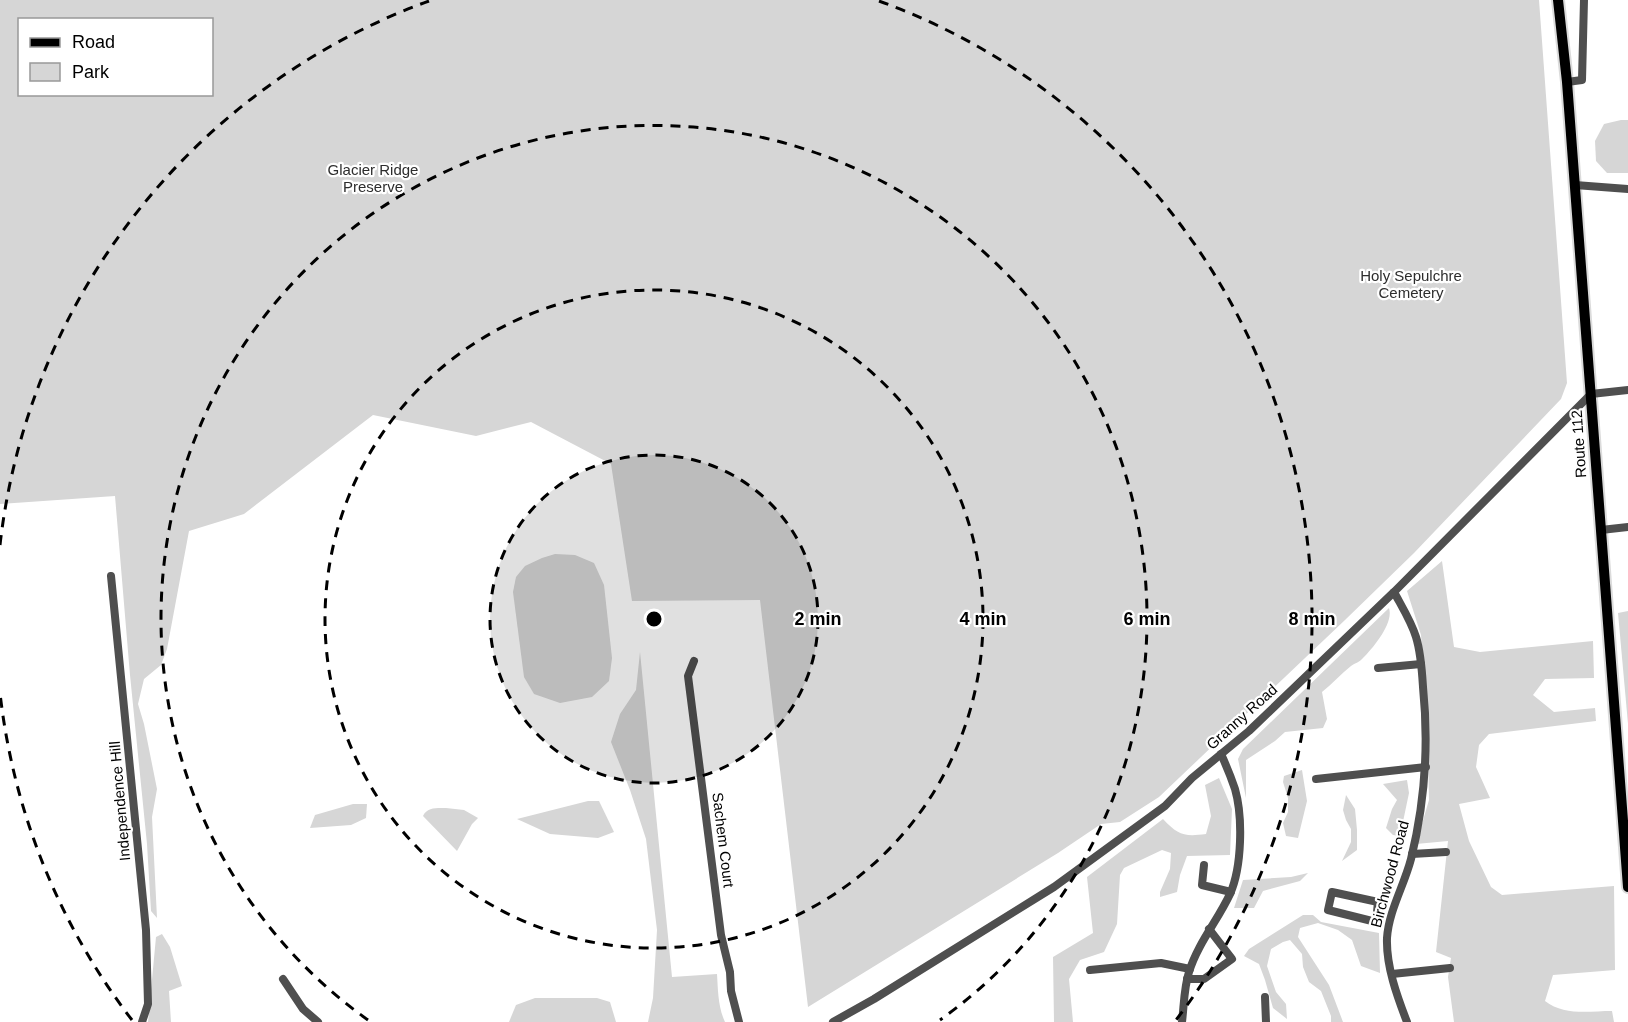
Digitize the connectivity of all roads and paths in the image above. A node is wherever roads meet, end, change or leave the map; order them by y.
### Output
1 (1557, 0) edge
2 (1584, 0) edge
3 (1567, 82) junction
4 (1575, 185) junction
5 (1628, 189) edge
6 (1628, 390) edge
7 (1591, 394) junction
8 (1628, 527) edge
9 (1601, 530) junction
10 (111, 576) dead end
11 (1394, 592) junction
12 (694, 661) dead end
13 (1421, 664) junction
14 (1378, 668) dead end
15 (1221, 754) junction
16 (1426, 767) junction
17 (1316, 779) dead end
18 (1446, 852) dead end
19 (1412, 855) junction
20 (1204, 865) dead end
21 (1628, 887) edge
22 (1231, 892) junction
23 (1376, 922) junction
24 (1389, 926) junction
25 (1209, 929) junction
26 (1450, 968) dead end
27 (1190, 969) junction
28 (1090, 970) dead end
29 (1392, 974) junction
30 (284, 979) dead end
31 (1187, 979) junction
32 (1265, 997) dead end
33 (142, 1022) edge
34 (318, 1022) edge
35 (739, 1022) edge
36 (833, 1022) edge
37 (1182, 1022) edge
38 (1266, 1022) edge
39 (1407, 1022) edge

1 - 3 main road, Route 112
2 - 3 street
3 - 4 main road, Route 112
4 - 5 street
4 - 7 main road, Route 112
6 - 7 street
7 - 9 main road, Route 112
7 - 11 street, Granny Road
8 - 9 street
9 - 21 main road, Route 112
10 - 33 street, Independence Hill
11 - 13 street, Birchwood Road
11 - 15 street, Granny Road
12 - 35 street, Sachem Court
13 - 14 street
13 - 16 street, Birchwood Road
15 - 22 street
15 - 36 street, Granny Road
16 - 17 street
16 - 19 street, Birchwood Road
18 - 19 street
19 - 24 street, Birchwood Road
20 - 22 street
22 - 25 street
23 - 23 street
23 - 24 street
24 - 29 street, Birchwood Road
25 - 27 street
25 - 31 street
26 - 29 street
27 - 28 street
27 - 31 street
29 - 39 street, Birchwood Road
30 - 34 street
31 - 37 street
32 - 38 street

